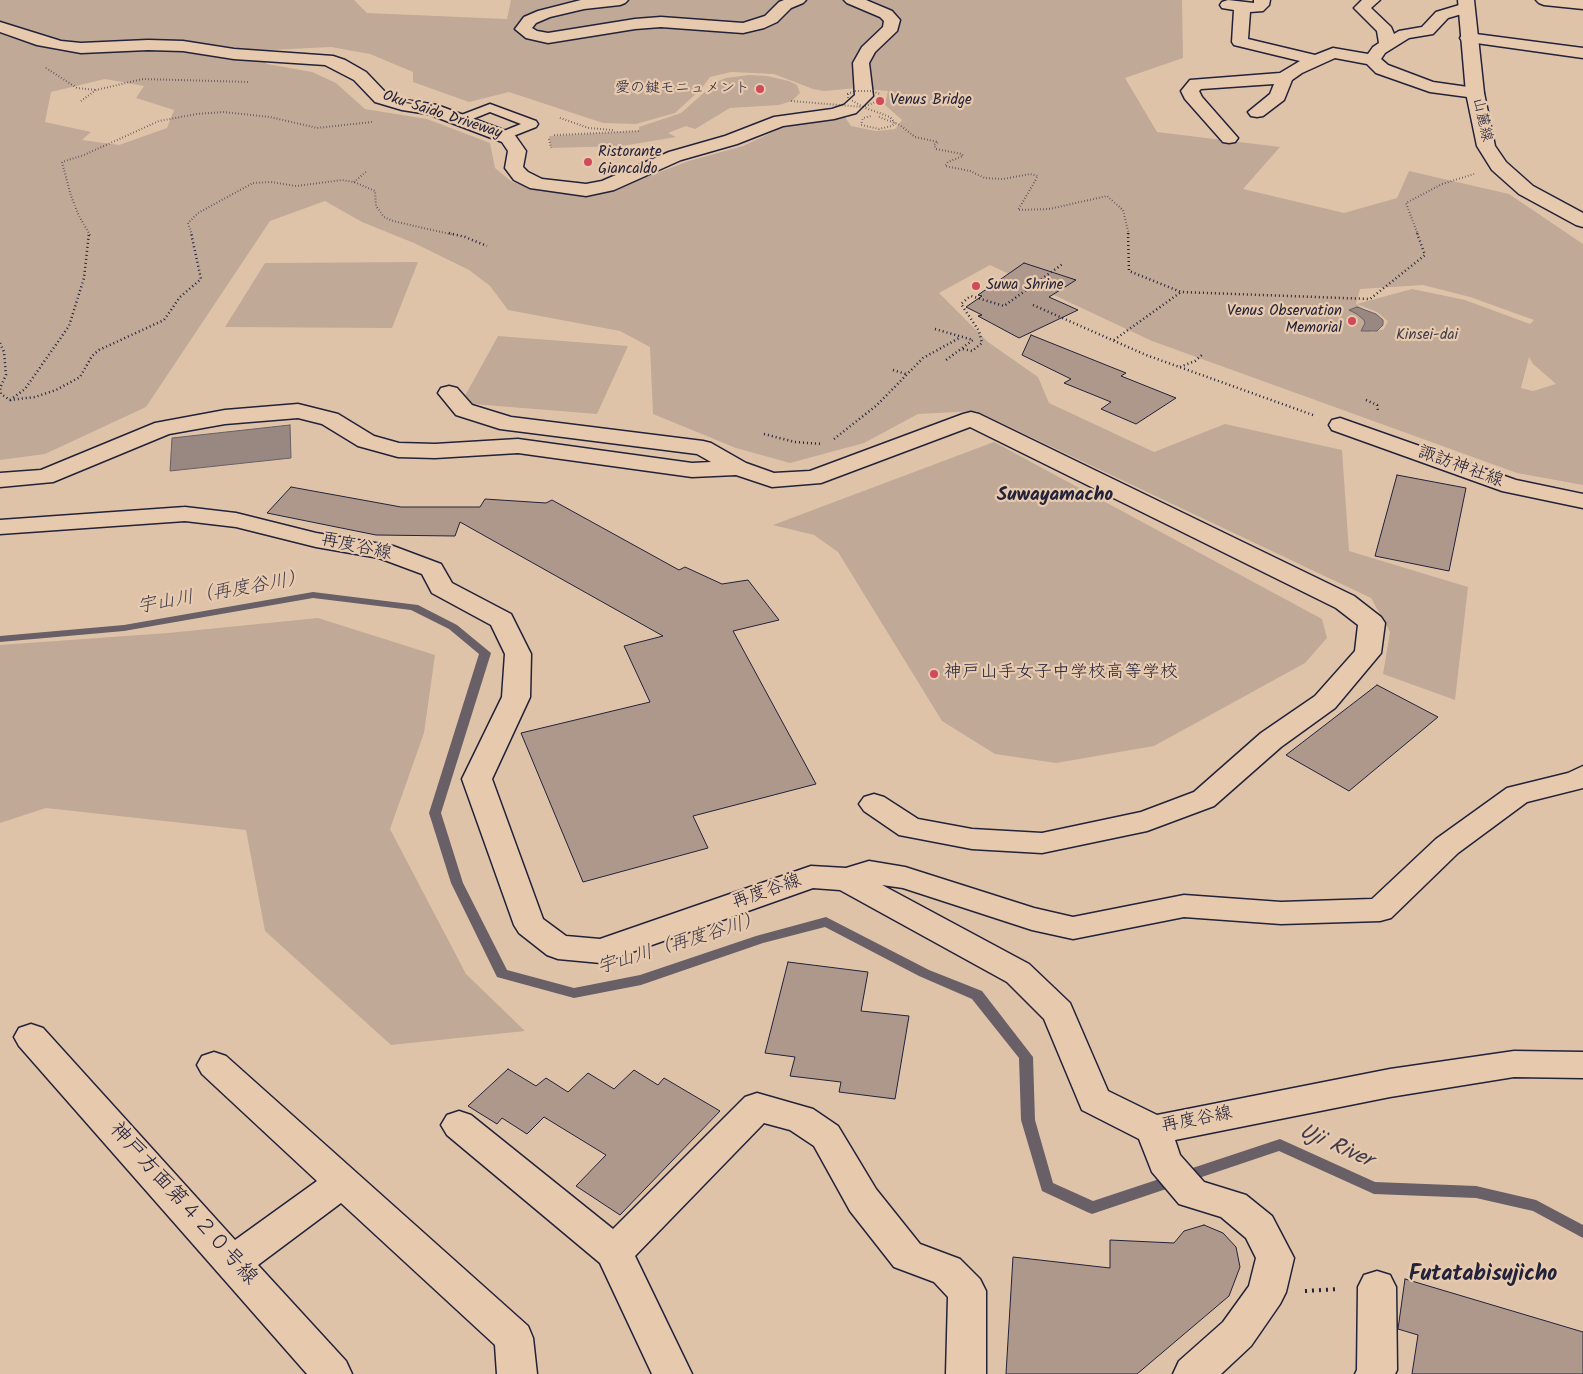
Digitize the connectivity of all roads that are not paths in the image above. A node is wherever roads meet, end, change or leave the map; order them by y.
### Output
1 (620, 0) edge
2 (798, 0) edge
3 (852, 0) edge
4 (1262, 0) edge
5 (1372, 0) edge
6 (1544, 0) edge
7 (1466, 4) edge
8 (1583, 4) edge
9 (0, 27) edge
10 (1468, 38) junction
11 (1388, 45) junction
12 (1583, 53) edge
13 (1317, 60) junction
14 (1372, 60) junction
15 (1284, 78) junction
16 (1475, 93) junction
17 (1257, 112) dead end
18 (460, 120) junction
19 (505, 137) junction
20 (1229, 138) dead end
21 (1583, 221) edge
22 (449, 393) dead end
23 (1340, 425) road end
24 (738, 468) junction
25 (0, 480) edge
26 (1583, 501) edge
27 (0, 527) edge
28 (1583, 776) edge
29 (874, 804) dead end
30 (846, 879) junction
31 (31, 1037) dead end
32 (214, 1065) dead end
33 (1583, 1065) edge
34 (459, 1125) dead end
35 (1159, 1146) junction
36 (342, 1182) junction
37 (614, 1252) junction
38 (233, 1262) junction
39 (1377, 1287) road end
40 (332, 1374) edge
41 (517, 1374) edge
42 (672, 1374) edge
43 (966, 1374) edge
44 (1193, 1374) edge
45 (1375, 1374) edge

1 - 2 street
3 - 19 street, Oku-Saido Driveway
4 - 13 street
5 - 11 street
6 - 8 street
7 - 10 street, 山麓線
7 - 11 street
9 - 18 street, Oku-Saido Driveway
10 - 12 street
10 - 16 street, 山麓線
11 - 14 street
13 - 14 street
13 - 15 street
14 - 16 street
15 - 17 street
15 - 20 street
16 - 21 street, 山麓線
18 - 19 street, Oku-Saido Driveway
18 - 19 lane
22 - 24 street
23 - 26 street, 諏訪神社線
24 - 25 street
24 - 29 street
27 - 30 street, 再度谷線
28 - 30 street
30 - 35 street, 再度谷線
31 - 38 street, 神戸方面第４２０号線
32 - 36 street
33 - 35 street, 再度谷線
34 - 37 street
35 - 44 street
36 - 38 street
36 - 41 street
37 - 42 street
37 - 43 street
38 - 40 street, 神戸方面第４２０号線
39 - 45 street

